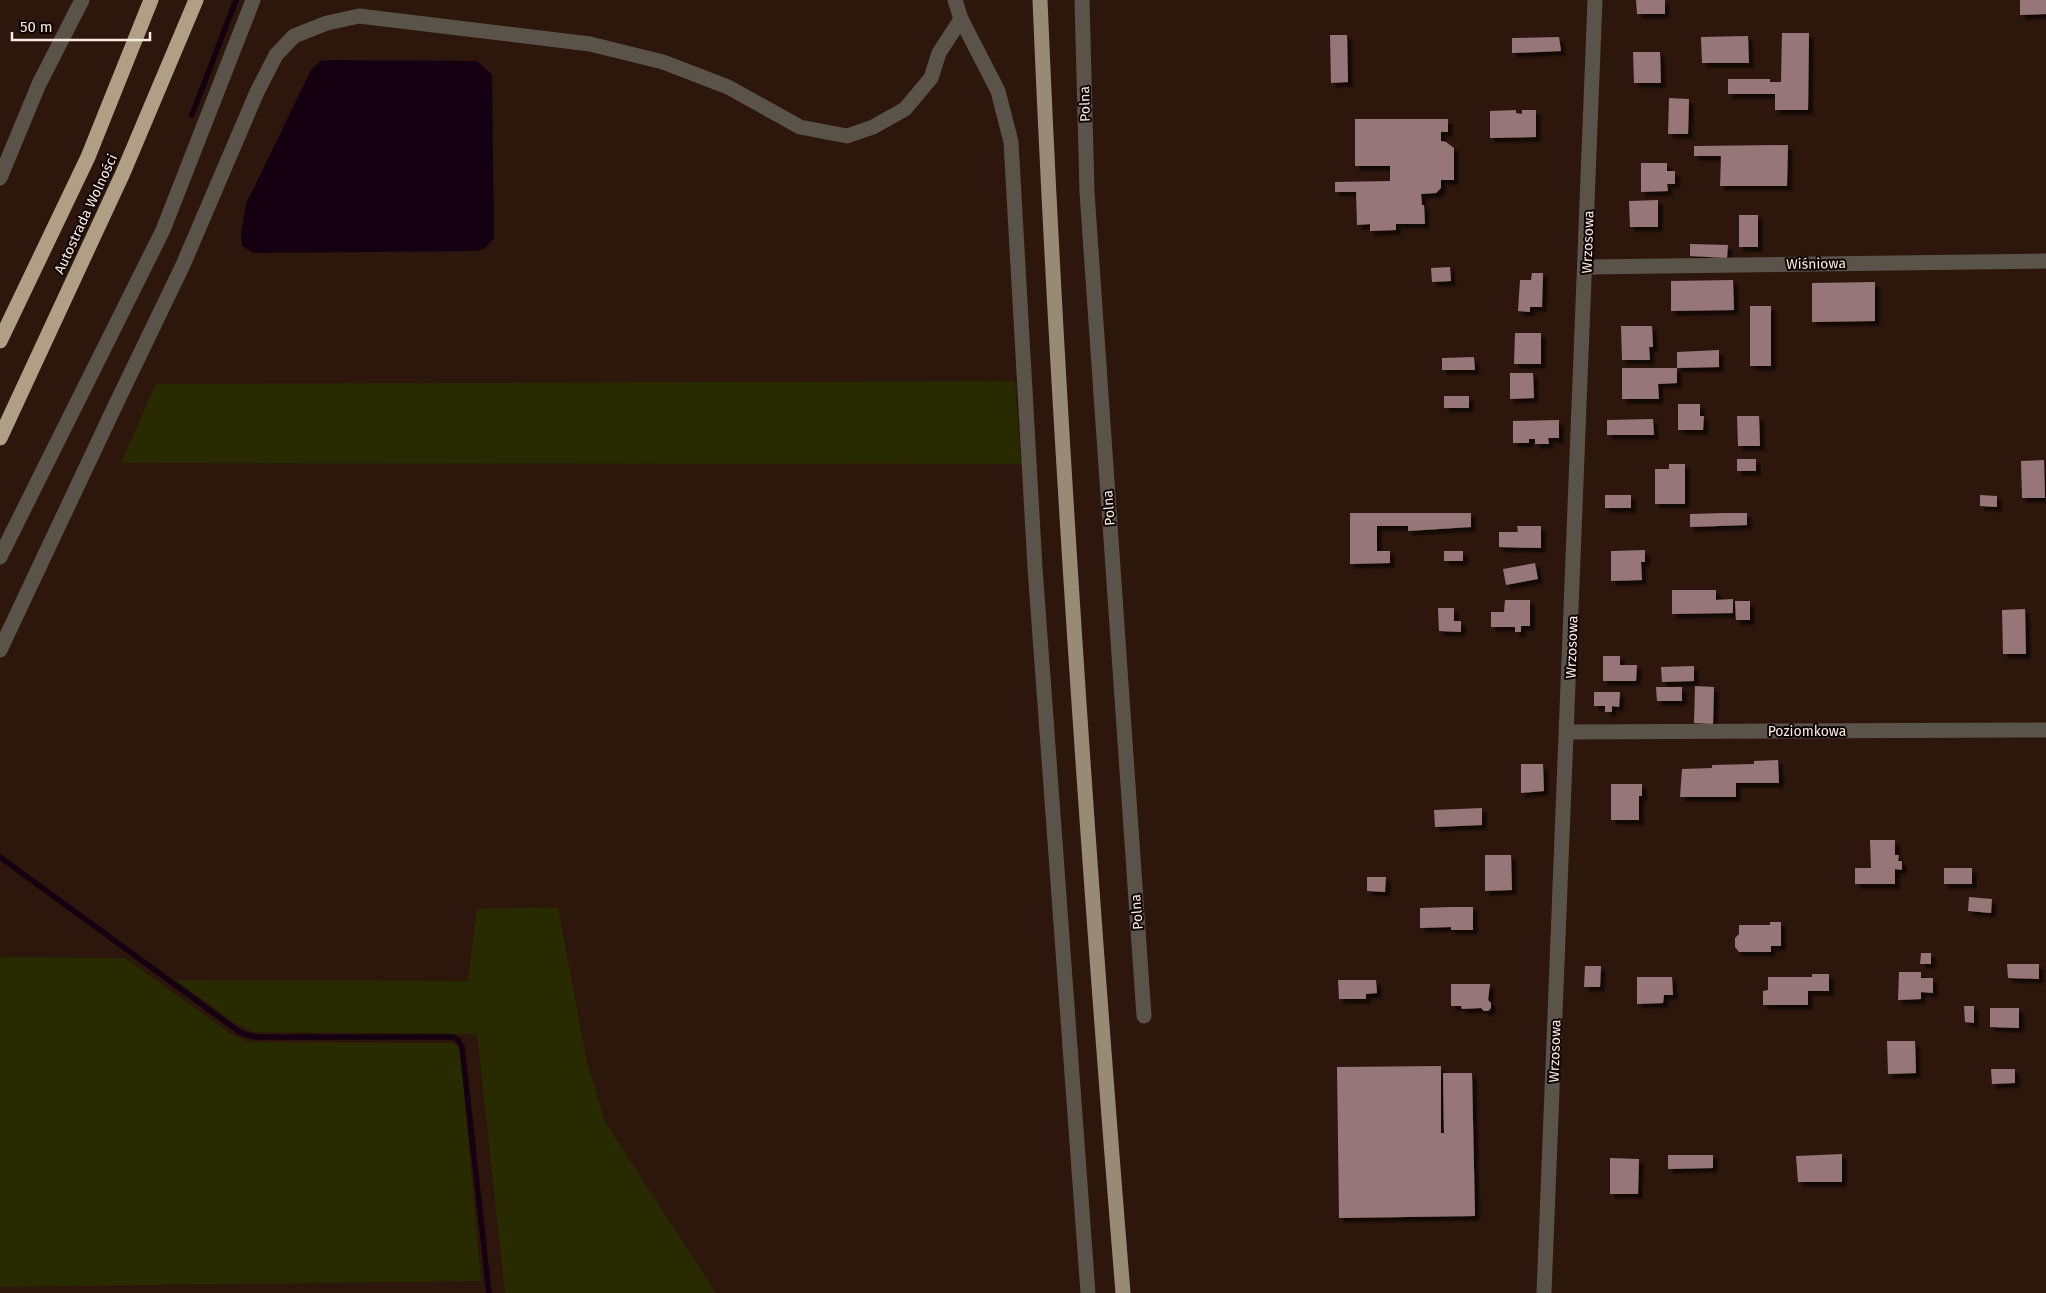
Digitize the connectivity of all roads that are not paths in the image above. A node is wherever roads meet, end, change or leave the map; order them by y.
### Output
1 (82, 0) edge
2 (151, 0) edge
3 (196, 0) edge
4 (252, 0) edge
5 (955, 0) edge
6 (1040, 0) edge
7 (1082, 0) edge
8 (1596, 0) edge
9 (961, 19) junction
10 (0, 178) edge
11 (2046, 261) edge
12 (1587, 267) junction
13 (0, 341) edge
14 (0, 438) edge
15 (0, 557) edge
16 (0, 650) edge
17 (2046, 730) edge
18 (1569, 732) junction
19 (1144, 1016) dead end
20 (1088, 1293) edge
21 (1123, 1293) edge
22 (1544, 1293) edge

1 - 10 street
2 - 13 highway, Autostrada Wolności
3 - 14 highway, Autostrada Wolności
4 - 15 street
5 - 9 street
6 - 21 main road
7 - 19 street, Polna
8 - 12 street, Wrzosowa
9 - 16 street
9 - 20 street
11 - 12 street, Wiśniowa
12 - 18 street, Wrzosowa
17 - 18 street, Poziomkowa
18 - 22 street, Wrzosowa

